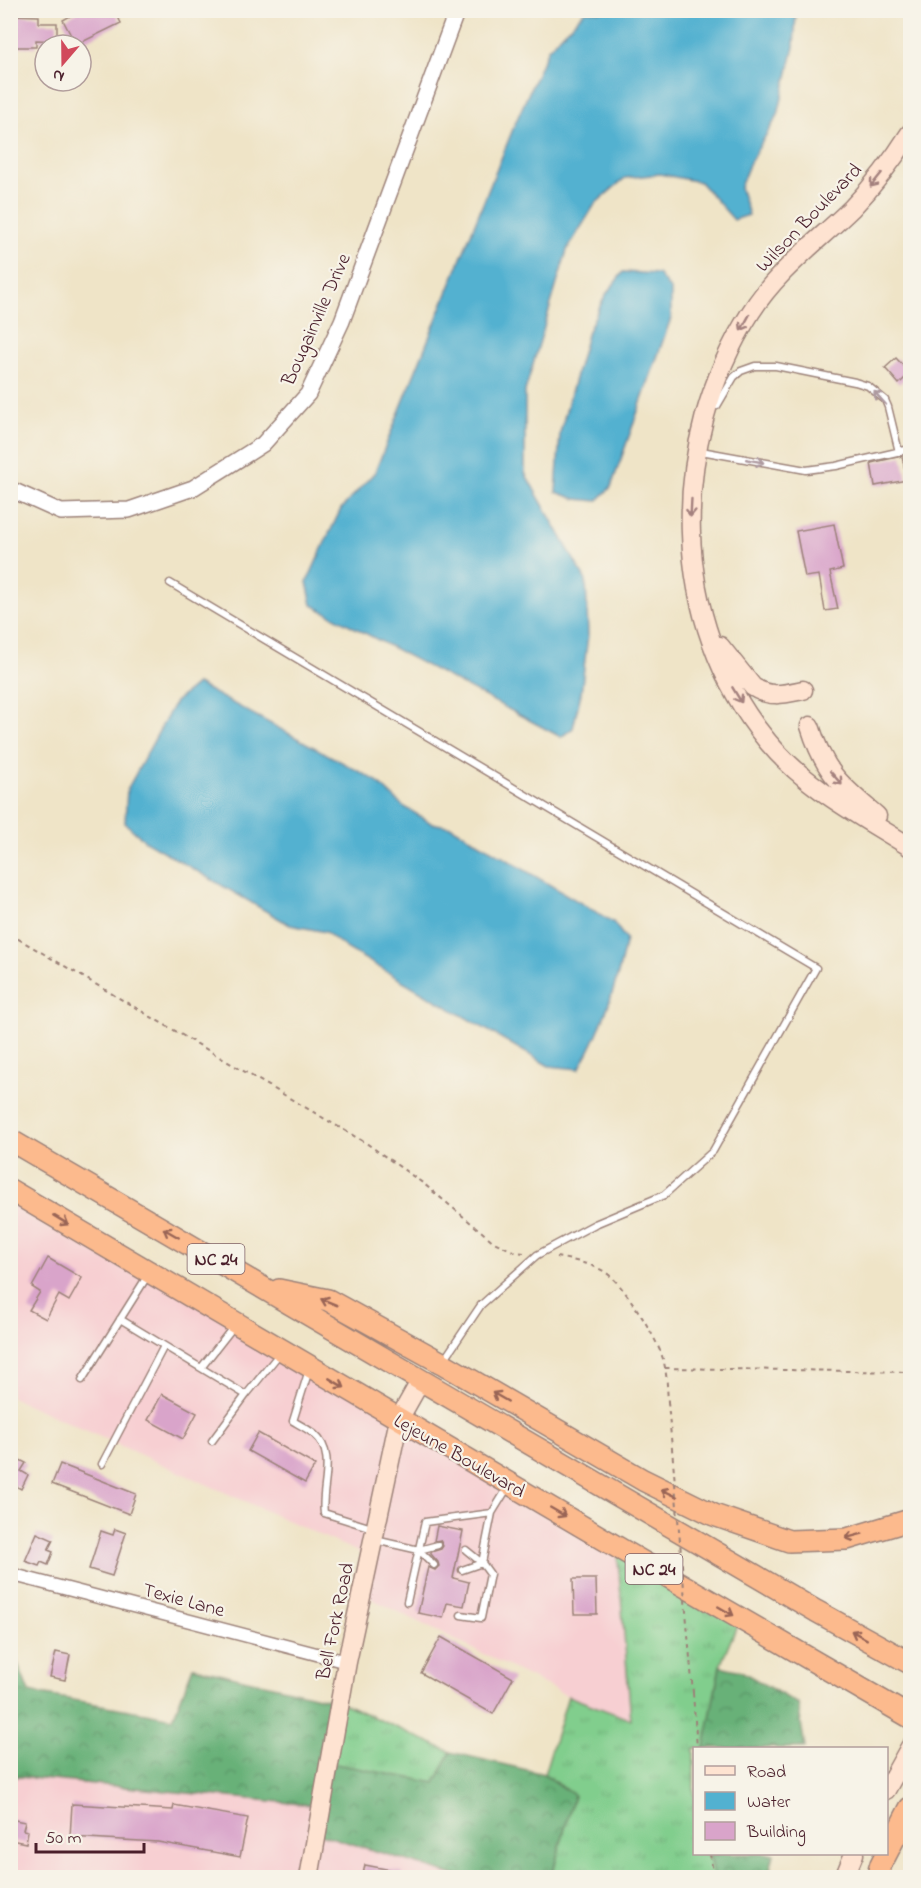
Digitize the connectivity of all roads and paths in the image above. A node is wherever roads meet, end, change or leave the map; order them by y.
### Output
1 (457, 10) edge
2 (910, 133) edge
3 (699, 442) junction
4 (910, 449) edge
5 (899, 452) junction
6 (10, 489) edge
7 (170, 583) dead end
8 (708, 630) junction
9 (802, 690) dead end
10 (810, 726) dead end
11 (910, 846) edge
12 (10, 934) edge
13 (10, 1140) edge
14 (10, 1190) edge
15 (537, 1255) junction
16 (150, 1272) junction
17 (263, 1287) junction
18 (120, 1319) junction
19 (236, 1323) junction
20 (164, 1346) junction
21 (282, 1350) junction
22 (442, 1363) junction
23 (310, 1366) junction
24 (201, 1368) junction
25 (665, 1368) junction
26 (910, 1372) edge
27 (82, 1380) dead end
28 (421, 1380) junction
29 (246, 1395) junction
30 (399, 1419) junction
31 (212, 1441) dead end
32 (102, 1464) dead end
33 (510, 1484) junction
34 (492, 1513) junction
35 (910, 1520) edge
36 (375, 1534) junction
37 (438, 1545) dead end
38 (418, 1550) junction
39 (466, 1550) dead end
40 (482, 1563) junction
41 (434, 1565) dead end
42 (462, 1570) dead end
43 (10, 1574) edge
44 (407, 1602) dead end
45 (461, 1615) dead end
46 (347, 1662) junction
47 (910, 1663) edge
48 (910, 1717) edge
49 (697, 1747) edge
50 (910, 1748) edge
51 (888, 1786) edge
52 (910, 1808) edge
53 (888, 1850) edge
54 (710, 1855) edge
55 (854, 1855) edge
56 (886, 1855) edge
57 (309, 1878) edge
58 (714, 1878) edge
59 (844, 1878) edge
60 (877, 1878) edge

1 - 6 street, Bougainville Drive
2 -> 3 main road, Wilson Boulevard
3 -> 5 lane
5 -> 3 lane
3 -> 8 main road, Wilson Boulevard
4 - 5 lane
7 - 15 lane
8 - 9 main road
8 -> 11 main road, Wilson Boulevard
10 -> 11 main road
12 - 15 path
17 -> 13 highway, NC 24
14 -> 16 highway, Lejeune Boulevard / NC 24
15 - 22 lane
15 - 25 path
16 - 18 lane
16 - 19 highway, Lejeune Boulevard / NC 24
22 -> 17 highway
17 - 28 highway, NC 24
18 - 20 lane
18 - 27 lane
19 - 21 highway, Lejeune Boulevard / NC 24
19 - 24 lane
20 - 24 lane
20 - 32 lane
21 - 23 highway, Lejeune Boulevard / NC 24
21 - 29 lane
35 -> 22 highway
23 -> 30 highway, Lejeune Boulevard / NC 24
23 - 36 lane
24 - 29 lane
25 - 26 path
25 - 49 path, bridge
28 - 30 main road, Bell Fork Road
47 -> 28 highway, NC 24
29 - 31 lane
30 - 33 highway, Lejeune Boulevard / NC 24
30 - 36 main road, Bell Fork Road
33 - 34 lane
33 -> 48 highway, Lejeune Boulevard / NC 24
34 - 38 lane
34 - 40 lane
36 - 38 lane
36 - 46 main road, Bell Fork Road
37 - 38 lane
38 - 41 lane
38 - 44 lane
39 - 40 lane
40 - 42 lane
40 - 45 lane
43 - 46 street, Texie Lane
46 - 57 main road, Bell Fork Road
50 - 51 main road
52 - 53 highway
54 - 58 path
55 - 59 main road
56 - 60 highway

